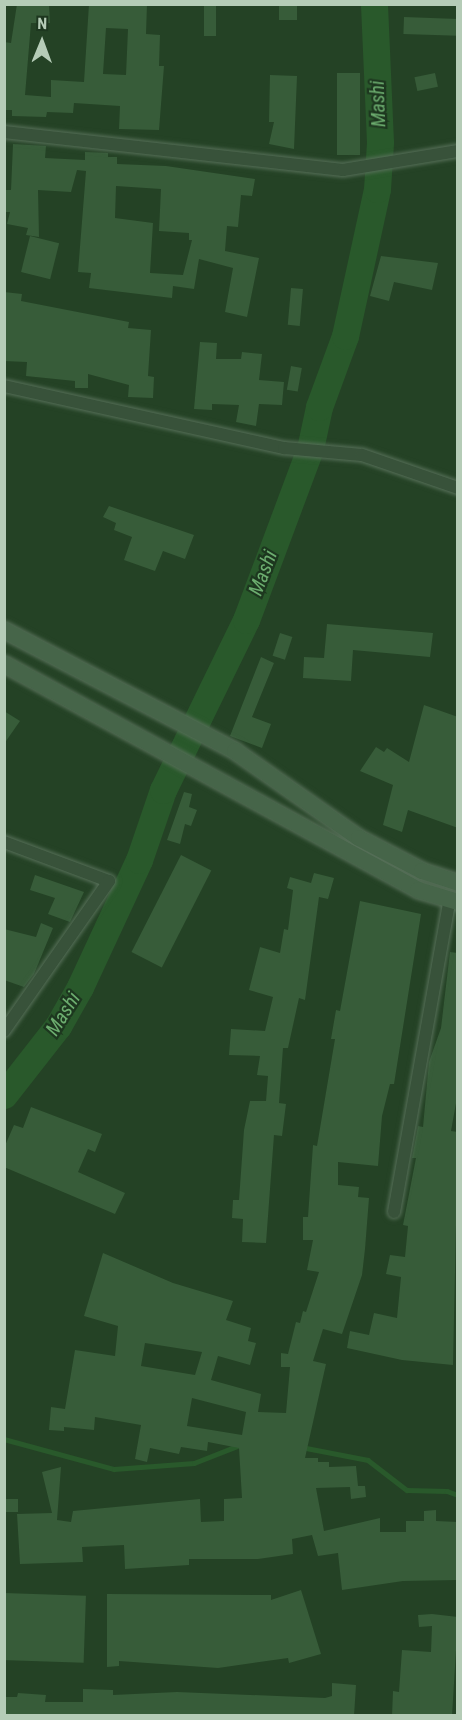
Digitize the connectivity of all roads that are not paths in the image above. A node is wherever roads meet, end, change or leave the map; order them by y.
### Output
1 (4, 132) edge
2 (458, 151) edge
3 (4, 386) edge
4 (458, 488) edge
5 (4, 630) edge
6 (4, 664) edge
7 (4, 842) edge
8 (458, 883) edge
9 (454, 901) edge
10 (4, 1031) edge
11 (394, 1212) dead end

1 - 2 street
3 - 4 street
5 - 8 main road
6 - 9 main road
7 - 10 street
9 - 11 street

